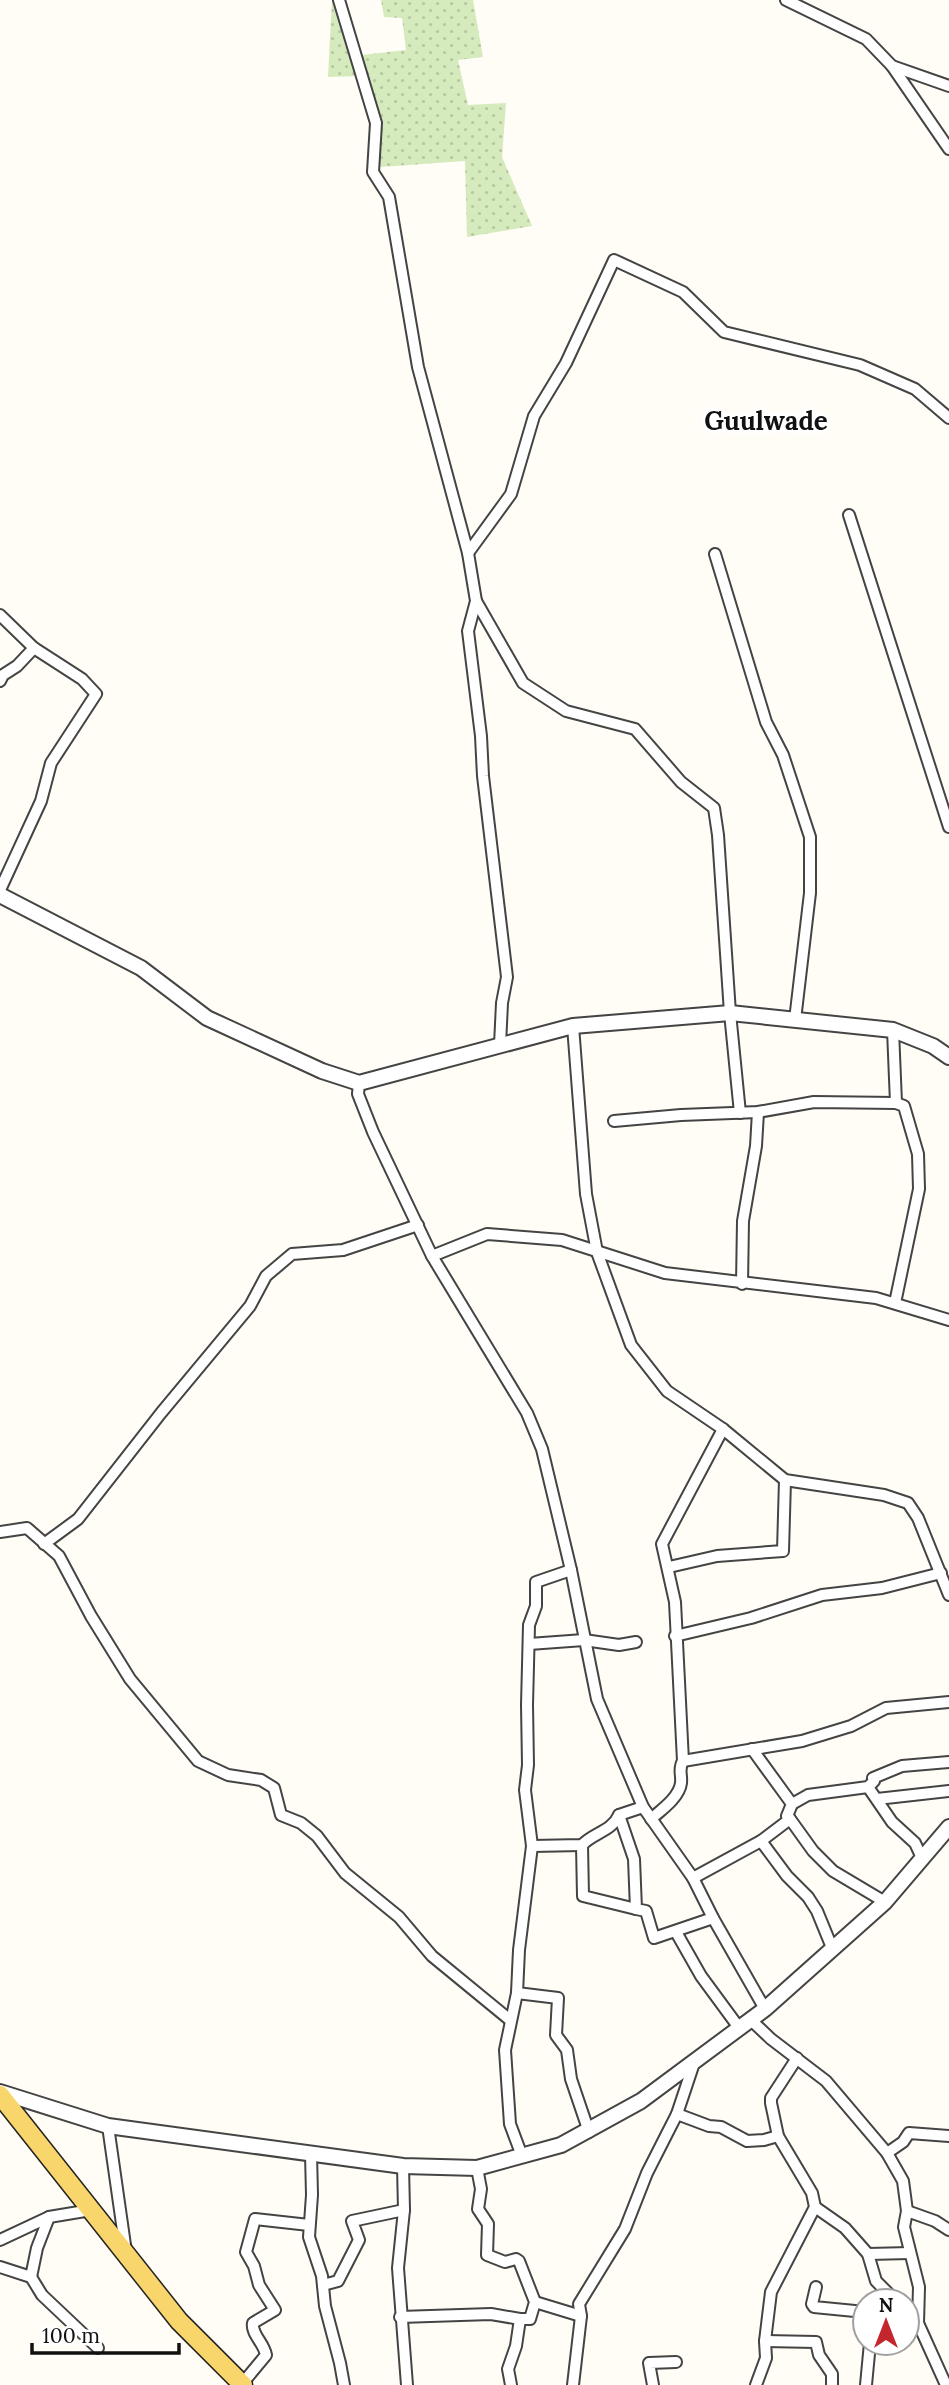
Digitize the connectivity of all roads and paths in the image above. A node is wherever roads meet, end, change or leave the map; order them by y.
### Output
1 (339, 0) edge
2 (786, 0) edge
3 (802, 3) edge
4 (892, 66) junction
5 (949, 86) edge
6 (949, 149) edge
7 (949, 418) edge
8 (849, 515) dead end
9 (468, 553) junction
10 (715, 554) dead end
11 (476, 601) junction
12 (0, 615) edge
13 (34, 648) junction
14 (0, 681) edge
15 (949, 827) edge
16 (0, 893) edge
17 (730, 1013) junction
18 (795, 1020) junction
19 (573, 1026) junction
20 (893, 1030) junction
21 (500, 1045) junction
22 (949, 1057) edge
23 (359, 1083) junction
24 (896, 1103) junction
25 (758, 1112) junction
26 (740, 1113) junction
27 (614, 1121) dead end
28 (418, 1225) junction
29 (597, 1252) junction
30 (432, 1256) junction
31 (742, 1284) junction
32 (895, 1303) junction
33 (949, 1320) edge
34 (723, 1429) junction
35 (785, 1480) junction
36 (0, 1532) edge
37 (44, 1544) junction
38 (669, 1567) junction
39 (571, 1570) junction
40 (941, 1573) junction
41 (949, 1595) edge
42 (675, 1636) junction
43 (584, 1640) junction
44 (636, 1642) dead end
45 (529, 1644) junction
46 (949, 1702) edge
47 (752, 1749) junction
48 (683, 1760) junction
49 (949, 1762) edge
50 (869, 1787) junction
51 (949, 1791) edge
52 (877, 1799) junction
53 (792, 1804) junction
54 (643, 1807) junction
55 (619, 1815) junction
56 (651, 1819) junction
57 (790, 1819) junction
58 (947, 1835) edge
59 (761, 1841) junction
60 (582, 1845) junction
61 (532, 1846) junction
62 (922, 1858) junction
63 (693, 1878) junction
64 (885, 1902) junction
65 (636, 1909) junction
66 (713, 1918) junction
67 (676, 1932) junction
68 (833, 1950) junction
69 (517, 1993) junction
70 (765, 2009) junction
71 (510, 2020) junction
72 (745, 2024) junction
73 (797, 2058) junction
74 (694, 2063) junction
75 (0, 2093) edge
76 (677, 2114) junction
77 (108, 2126) junction
78 (589, 2132) junction
79 (778, 2136) junction
80 (949, 2136) edge
81 (887, 2153) junction
82 (311, 2154) junction
83 (522, 2156) junction
84 (403, 2166) junction
85 (477, 2168) junction
86 (815, 2207) junction
87 (91, 2210) junction
88 (404, 2210) junction
89 (907, 2211) junction
90 (49, 2217) junction
91 (309, 2225) junction
92 (949, 2230) edge
93 (0, 2240) edge
94 (910, 2253) junction
95 (869, 2254) junction
96 (127, 2255) junction
97 (0, 2267) edge
98 (31, 2277) junction
99 (323, 2285) junction
100 (816, 2287) dead end
101 (882, 2287) edge
102 (919, 2287) edge
103 (535, 2302) junction
104 (851, 2311) edge
105 (581, 2316) junction
106 (400, 2317) junction
107 (520, 2319) junction
108 (921, 2330) edge
109 (765, 2341) junction
110 (98, 2348) dead end
111 (869, 2357) edge
112 (676, 2362) dead end
113 (242, 2385) edge
114 (344, 2385) edge
115 (407, 2385) edge
116 (511, 2385) edge
117 (573, 2385) edge
118 (653, 2385) edge
119 (755, 2385) edge
120 (832, 2385) edge
121 (866, 2385) edge
122 (946, 2385) edge

1 - 9 street
2 - 3 street
3 - 4 street
4 - 5 street
4 - 6 street
7 - 9 street
8 - 15 street
9 - 11 street
10 - 18 street
11 - 17 street
11 - 21 street
12 - 13 street
13 - 14 street
13 - 16 street
16 - 23 street
17 - 18 street
17 - 19 street
17 - 26 street
18 - 20 street
19 - 21 street
19 - 29 street
20 - 22 street
20 - 24 street
21 - 23 street
23 - 28 street
24 - 25 street
24 - 32 street
25 - 26 street
25 - 31 street
26 - 27 street
28 - 30 street
28 - 37 street
29 - 30 street
29 - 31 street
29 - 34 street
30 - 39 street
31 - 32 street
32 - 33 street
34 - 35 street
34 - 38 street
35 - 38 street
35 - 40 street
36 - 37 street
37 - 71 street
38 - 42 street
39 - 43 street
39 - 45 street
40 - 41 street
40 - 42 street
42 - 48 street
43 - 44 street
43 - 45 street
43 - 54 street
45 - 61 street
46 - 47 street
47 - 48 street
47 - 53 street
48 - 56 street
49 - 50 street
50 - 52 street
50 - 53 street
51 - 52 street
52 - 62 street
53 - 57 street
54 - 55 street
54 - 56 street
55 - 60 street
55 - 65 street
56 - 63 street
57 - 59 street
57 - 64 street
58 - 62 street
59 - 63 street
59 - 68 street
60 - 61 street
60 - 65 street
61 - 69 street
62 - 64 street
63 - 66 street
64 - 68 street
65 - 67 street
66 - 67 street
66 - 70 street
67 - 72 street
68 - 70 street
69 - 71 street
69 - 78 street
70 - 72 street
71 - 83 street
72 - 73 street
72 - 74 street
73 - 79 street
73 - 81 street
74 - 76 street
74 - 78 street
75 - 77 street
75 - 87 main road
76 - 79 street
76 - 105 street
77 - 82 street
77 - 96 street
78 - 83 street
79 - 86 street
80 - 81 street
81 - 89 street
82 - 84 street
82 - 91 street
83 - 85 street
84 - 85 street
84 - 88 street
85 - 103 street
86 - 95 street
86 - 109 street
87 - 90 street
87 - 96 main road
88 - 99 street
88 - 106 street
89 - 92 street
89 - 94 street
90 - 93 street
90 - 98 street
91 - 99 street
91 - 113 street
94 - 95 street
94 - 102 street
95 - 101 street
96 - 113 main road
97 - 98 street
98 - 110 street
99 - 114 street
100 - 104 street
103 - 105 street
103 - 107 street
105 - 117 street
106 - 107 street
106 - 115 street
107 - 116 street
108 - 122 street
109 - 119 street
109 - 120 street
111 - 121 street
112 - 118 street

